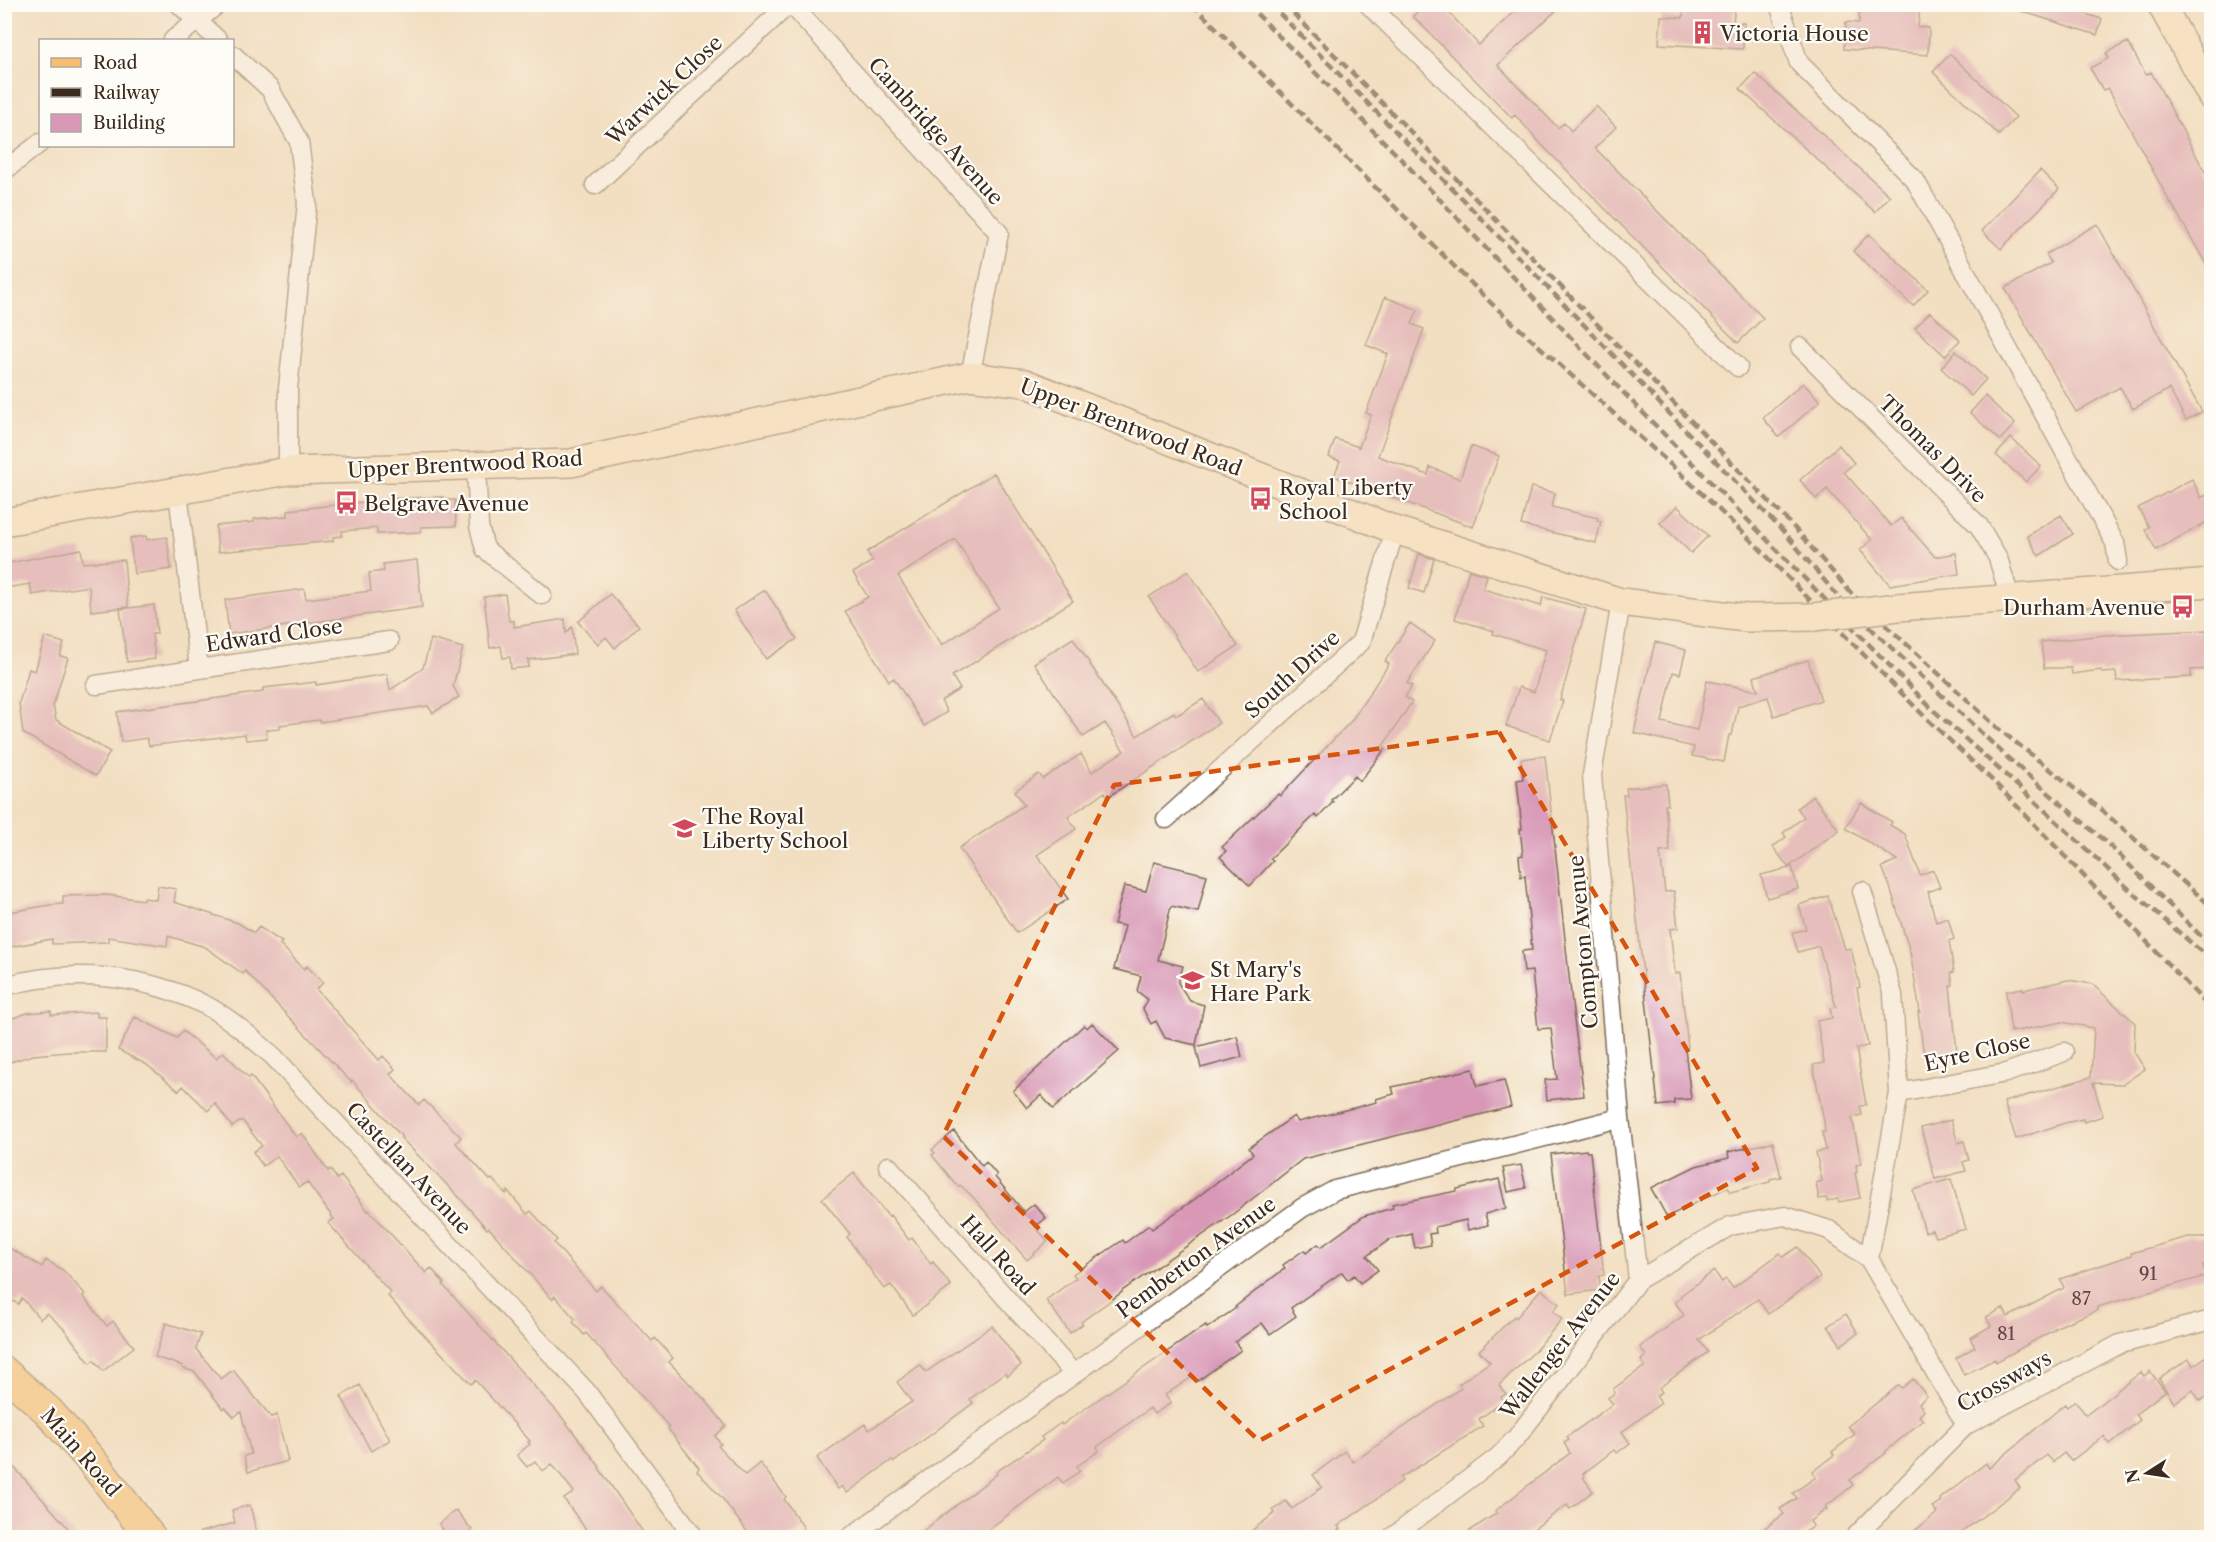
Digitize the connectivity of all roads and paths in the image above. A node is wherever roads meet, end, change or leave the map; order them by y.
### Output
1 (179, 4) edge
2 (218, 4) edge
3 (790, 4) edge
4 (1368, 4) edge
5 (1779, 4) edge
6 (2161, 4) edge
7 (197, 22) junction
8 (174, 39) edge
9 (217, 39) edge
10 (234, 56) edge
11 (2211, 97) edge
12 (39, 144) edge
13 (4, 171) edge
14 (595, 184) dead end
15 (1800, 347) dead end
16 (1738, 367) dead end
17 (970, 376) junction
18 (476, 465) junction
19 (288, 471) junction
20 (178, 492) junction
21 (4, 522) edge
22 (1395, 530) junction
23 (2118, 561) dead end
24 (2211, 583) edge
25 (542, 595) dead end
26 (2010, 598) junction
27 (1621, 602) junction
28 (389, 641) dead end
29 (199, 669) junction
30 (96, 685) dead end
31 (1166, 819) dead end
32 (1862, 891) dead end
33 (4, 986) edge
34 (2064, 1052) dead end
35 (1899, 1093) junction
36 (1620, 1118) junction
37 (888, 1166) dead end
38 (1869, 1259) junction
39 (1638, 1280) junction
40 (2211, 1320) edge
41 (4, 1372) edge
42 (1074, 1374) junction
43 (1966, 1425) junction
44 (152, 1538) edge
45 (695, 1538) edge
46 (849, 1538) edge
47 (1390, 1538) edge
48 (1854, 1538) edge

1 - 7 street
2 - 7 street
3 - 14 street, Warwick Close
3 - 17 street, Cambridge Avenue
4 - 16 street
5 - 23 street
6 - 11 street
7 - 8 street
7 - 9 street
10 - 19 street
12 - 13 street
15 - 26 street, Thomas Drive
17 - 18 street, Upper Brentwood Road
17 - 22 street, Upper Brentwood Road
18 - 19 street, Upper Brentwood Road
18 - 25 street
19 - 20 street, Upper Brentwood Road
20 - 21 street, Upper Brentwood Road
20 - 29 street, Edward Close
22 - 27 street, Upper Brentwood Road
22 - 31 street, South Drive
24 - 26 street, Upper Brentwood Road
26 - 27 street, Upper Brentwood Road, bridge
27 - 36 street, Compton Avenue
28 - 29 street, Edward Close
29 - 30 street
32 - 35 street
33 - 45 street, Castellan Avenue
34 - 35 street, Eyre Close
35 - 38 street
36 - 39 street, Compton Avenue
36 - 42 street, Pemberton Avenue
37 - 42 street, Hall Road
38 - 39 street, Wallenger Avenue
38 - 43 street, Wallenger Avenue
39 - 47 street, Wallenger Avenue
40 - 43 street, Crossways
41 - 44 main road, Main Road
42 - 46 street, Pemberton Avenue
43 - 48 street, Crossways

